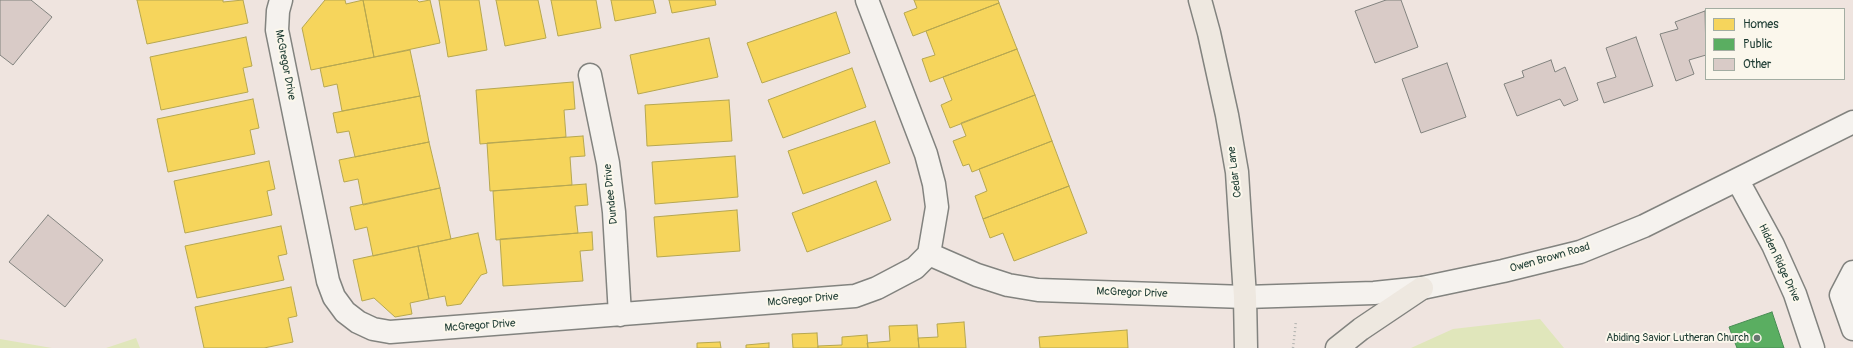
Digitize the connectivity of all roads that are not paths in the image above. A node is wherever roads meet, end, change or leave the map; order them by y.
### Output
1 (281, 0) edge
2 (867, 0) edge
3 (1200, 0) edge
4 (590, 75) dead end
5 (1853, 122) edge
6 (1738, 180) junction
7 (929, 254) junction
8 (1853, 272) edge
9 (1422, 288) junction
10 (1245, 297) junction
11 (620, 315) junction
12 (1853, 329) edge
13 (1246, 348) edge
14 (1337, 348) edge
15 (1813, 348) edge

1 - 11 street, McGregor Drive
2 - 7 street
3 - 10 main road, Cedar Lane
4 - 11 street, Dundee Drive
5 - 6 street, Owen Brown Road
6 - 9 street, Owen Brown Road
6 - 15 street, Hidden Ridge Drive
7 - 10 street, McGregor Drive
7 - 11 street, McGregor Drive
8 - 12 street
9 - 10 street, Owen Brown Road
9 - 14 main road
10 - 13 main road, Cedar Lane

